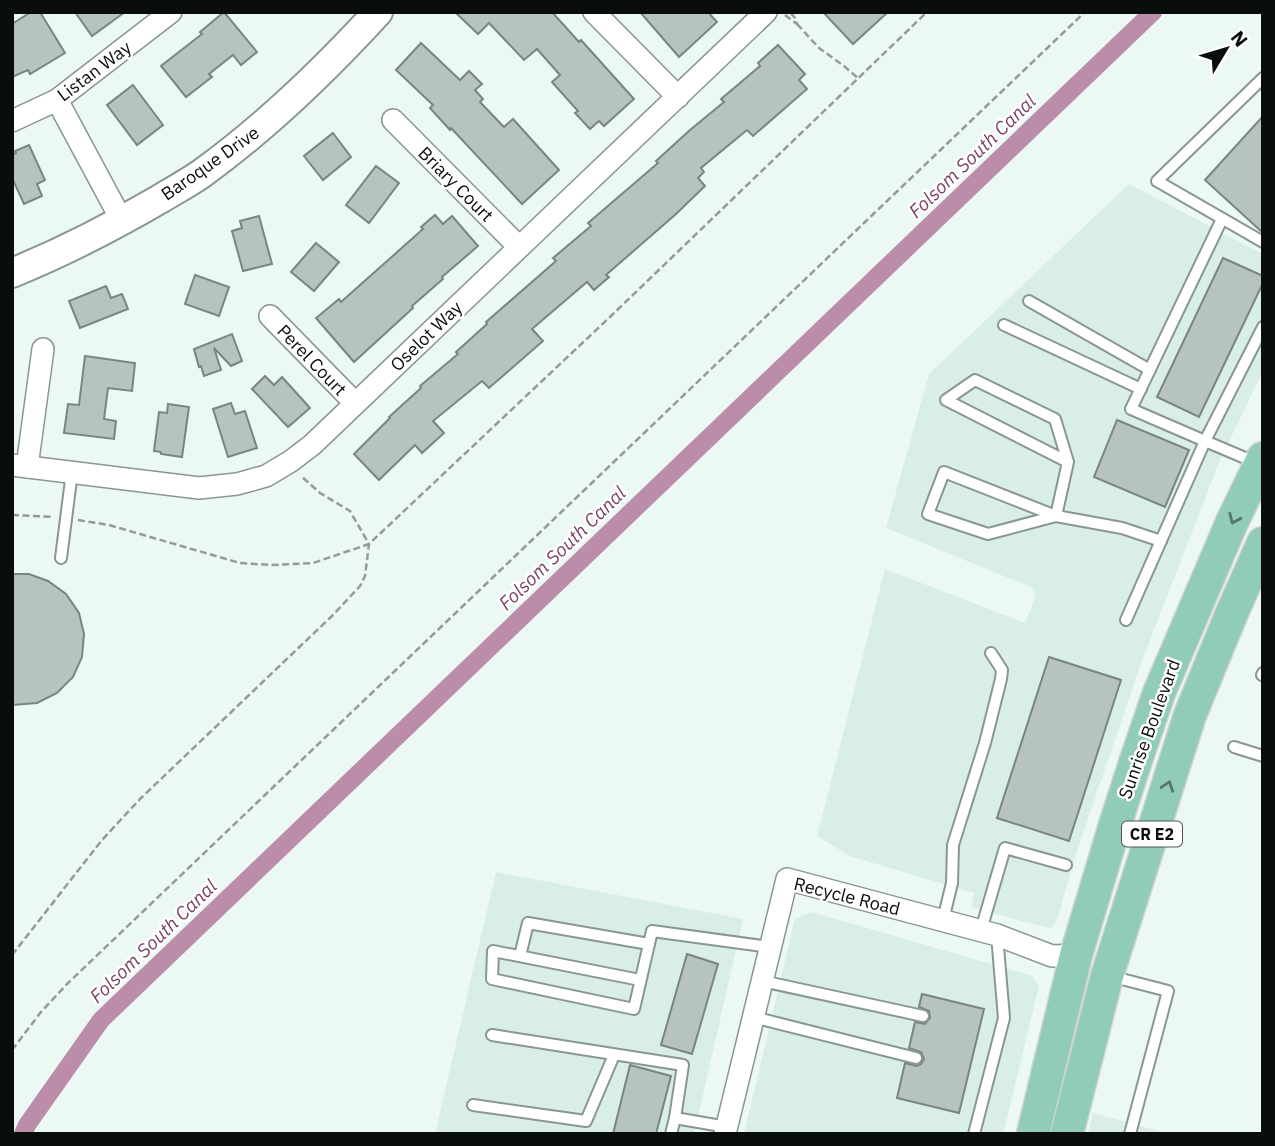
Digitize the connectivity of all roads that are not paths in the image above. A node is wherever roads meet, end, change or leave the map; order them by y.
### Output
1 (172, 12) edge
2 (378, 12) edge
3 (594, 12) edge
4 (766, 12) edge
5 (1263, 78) edge
6 (678, 97) junction
7 (57, 100) junction
8 (393, 120) dead end
9 (12, 121) edge
10 (1222, 219) junction
11 (122, 221) junction
12 (1263, 242) edge
13 (519, 247) junction
14 (12, 273) edge
15 (1029, 301) dead end
16 (270, 316) dead end
17 (1004, 325) dead end
18 (1263, 327) edge
19 (43, 349) dead end
20 (1150, 370) junction
21 (1141, 389) junction
22 (355, 403) junction
23 (1205, 441) junction
24 (1261, 461) edge
25 (1068, 462) junction
26 (20, 466) edge
27 (72, 472) junction
28 (1056, 516) junction
29 (1161, 541) junction
30 (1263, 543) edge
31 (61, 558) dead end
32 (1126, 620) dead end
33 (991, 653) dead end
34 (1234, 747) dead end
35 (1263, 756) edge
36 (1136, 760) junction
37 (1066, 865) dead end
38 (943, 920) junction
39 (989, 932) junction
40 (649, 944) junction
41 (770, 947) junction
42 (1076, 955) junction
43 (520, 956) junction
44 (1107, 975) junction
45 (640, 980) junction
46 (762, 981) junction
47 (923, 1016) dead end
48 (753, 1017) junction
49 (492, 1035) dead end
50 (614, 1055) junction
51 (916, 1058) dead end
52 (473, 1105) dead end
53 (675, 1118) junction
54 (728, 1132) edge
55 (671, 1134) edge
56 (974, 1134) edge
57 (1033, 1134) edge
58 (1047, 1134) edge
59 (1067, 1134) edge
60 (1130, 1134) edge

1 - 7 street, Listan Way
2 - 11 street, Baroque Drive
3 - 6 street
4 - 6 street, Oselot Way
5 - 10 lane
6 - 13 street, Oselot Way
7 - 9 street, Listan Way
7 - 11 street
8 - 13 street, Briary Court
10 - 12 lane
10 - 20 lane
11 - 14 street, Baroque Drive
13 - 22 street, Oselot Way
15 - 20 lane
16 - 22 street, Perel Court
17 - 21 lane
18 - 23 lane
19 - 26 street
20 - 21 lane
21 - 23 lane
22 - 27 street, Oselot Way
23 - 24 lane
23 - 29 lane
24 -> 36 main road, Sunrise Boulevard / CR E2
25 - 25 lane
25 - 28 lane
26 - 27 street, Oselot Way
27 - 31 lane
28 - 28 lane
28 - 29 lane
29 - 32 lane
44 -> 30 main road, Sunrise Boulevard / CR E2
33 - 38 lane
34 - 35 lane
36 - 42 main road, Sunrise Boulevard / CR E2
36 - 44 main road
37 - 39 lane
38 - 39 street, Recycle Road
38 - 41 street, Recycle Road
39 - 42 street, Recycle Road
39 - 56 lane
40 - 41 lane
40 - 43 lane
40 - 45 lane
41 - 46 street, Recycle Road
42 - 57 main road, Sunrise Boulevard / CR E2
42 - 58 main road
43 - 45 lane
43 - 45 lane
44 - 59 main road, Sunrise Boulevard / CR E2
44 - 60 lane
46 - 47 lane
46 - 48 street, Recycle Road
48 - 51 lane
48 - 54 street, Recycle Road
49 - 50 lane
50 - 52 lane
50 - 53 lane
53 - 54 lane
53 - 55 lane

